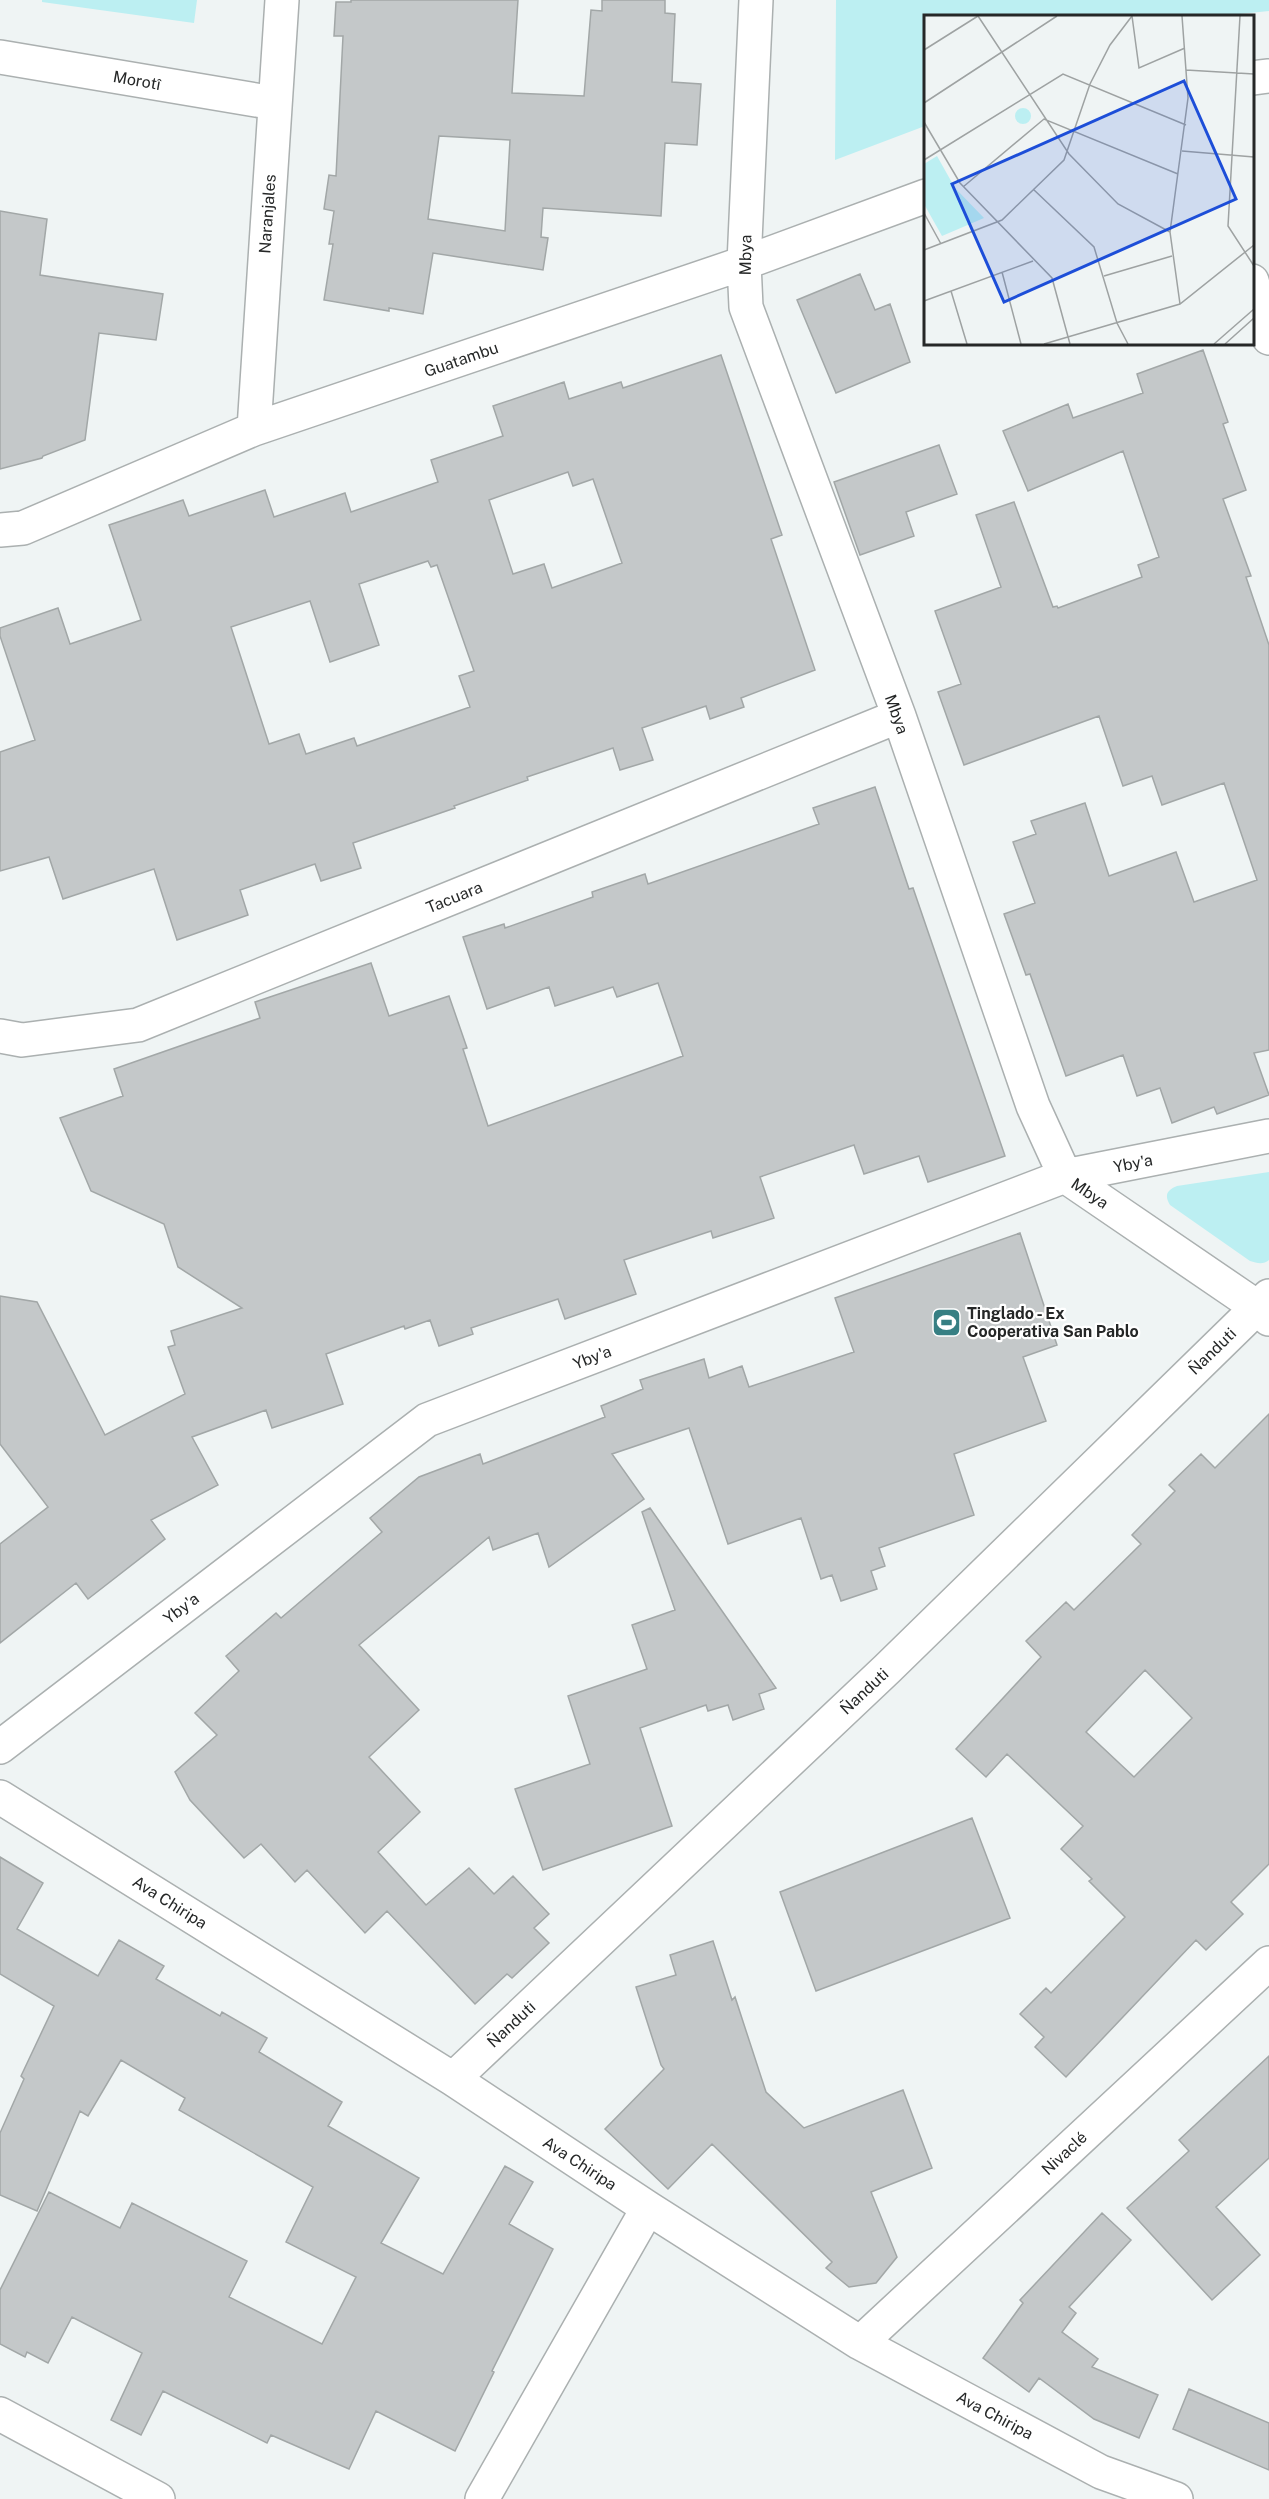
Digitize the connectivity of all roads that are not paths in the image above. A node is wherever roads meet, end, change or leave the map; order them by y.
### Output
1 (282, 0) edge
2 (756, 0) edge
3 (0, 57) edge
4 (1269, 76) edge
5 (1254, 78) edge
6 (273, 103) junction
7 (924, 197) edge
8 (744, 263) junction
9 (1254, 288) edge
10 (1269, 338) edge
11 (254, 429) junction
12 (0, 530) edge
13 (899, 716) junction
14 (0, 1036) edge
15 (1269, 1136) edge
16 (1065, 1176) junction
17 (1265, 1307) edge
18 (0, 1747) edge
19 (0, 1797) edge
20 (1269, 1963) edge
21 (453, 2079) junction
22 (648, 2208) junction
23 (860, 2343) junction
24 (0, 2414) edge
25 (158, 2499) edge
26 (482, 2499) edge
27 (1176, 2499) edge

1 - 6 street, Naranjales
2 - 8 street, Mbya
3 - 6 street, Morotî
4 - 5 street
6 - 11 street, Naranjales
7 - 8 street, Guatambu
8 - 11 street, Guatambu
8 - 13 street, Mbya
9 - 10 street
11 - 12 street, Guatambu
13 - 14 street, Tacuara
13 - 16 street, Mbya
15 - 16 street, Yby'a
16 - 17 street, Mbya
16 - 18 street, Yby'a
17 - 21 street, Ñanduti
19 - 21 street, Ava Chiripa
20 - 23 street, Nivaclé
21 - 22 street, Ava Chiripa
22 - 23 street, Ava Chiripa
22 - 26 street
23 - 27 street, Ava Chiripa
24 - 25 street

